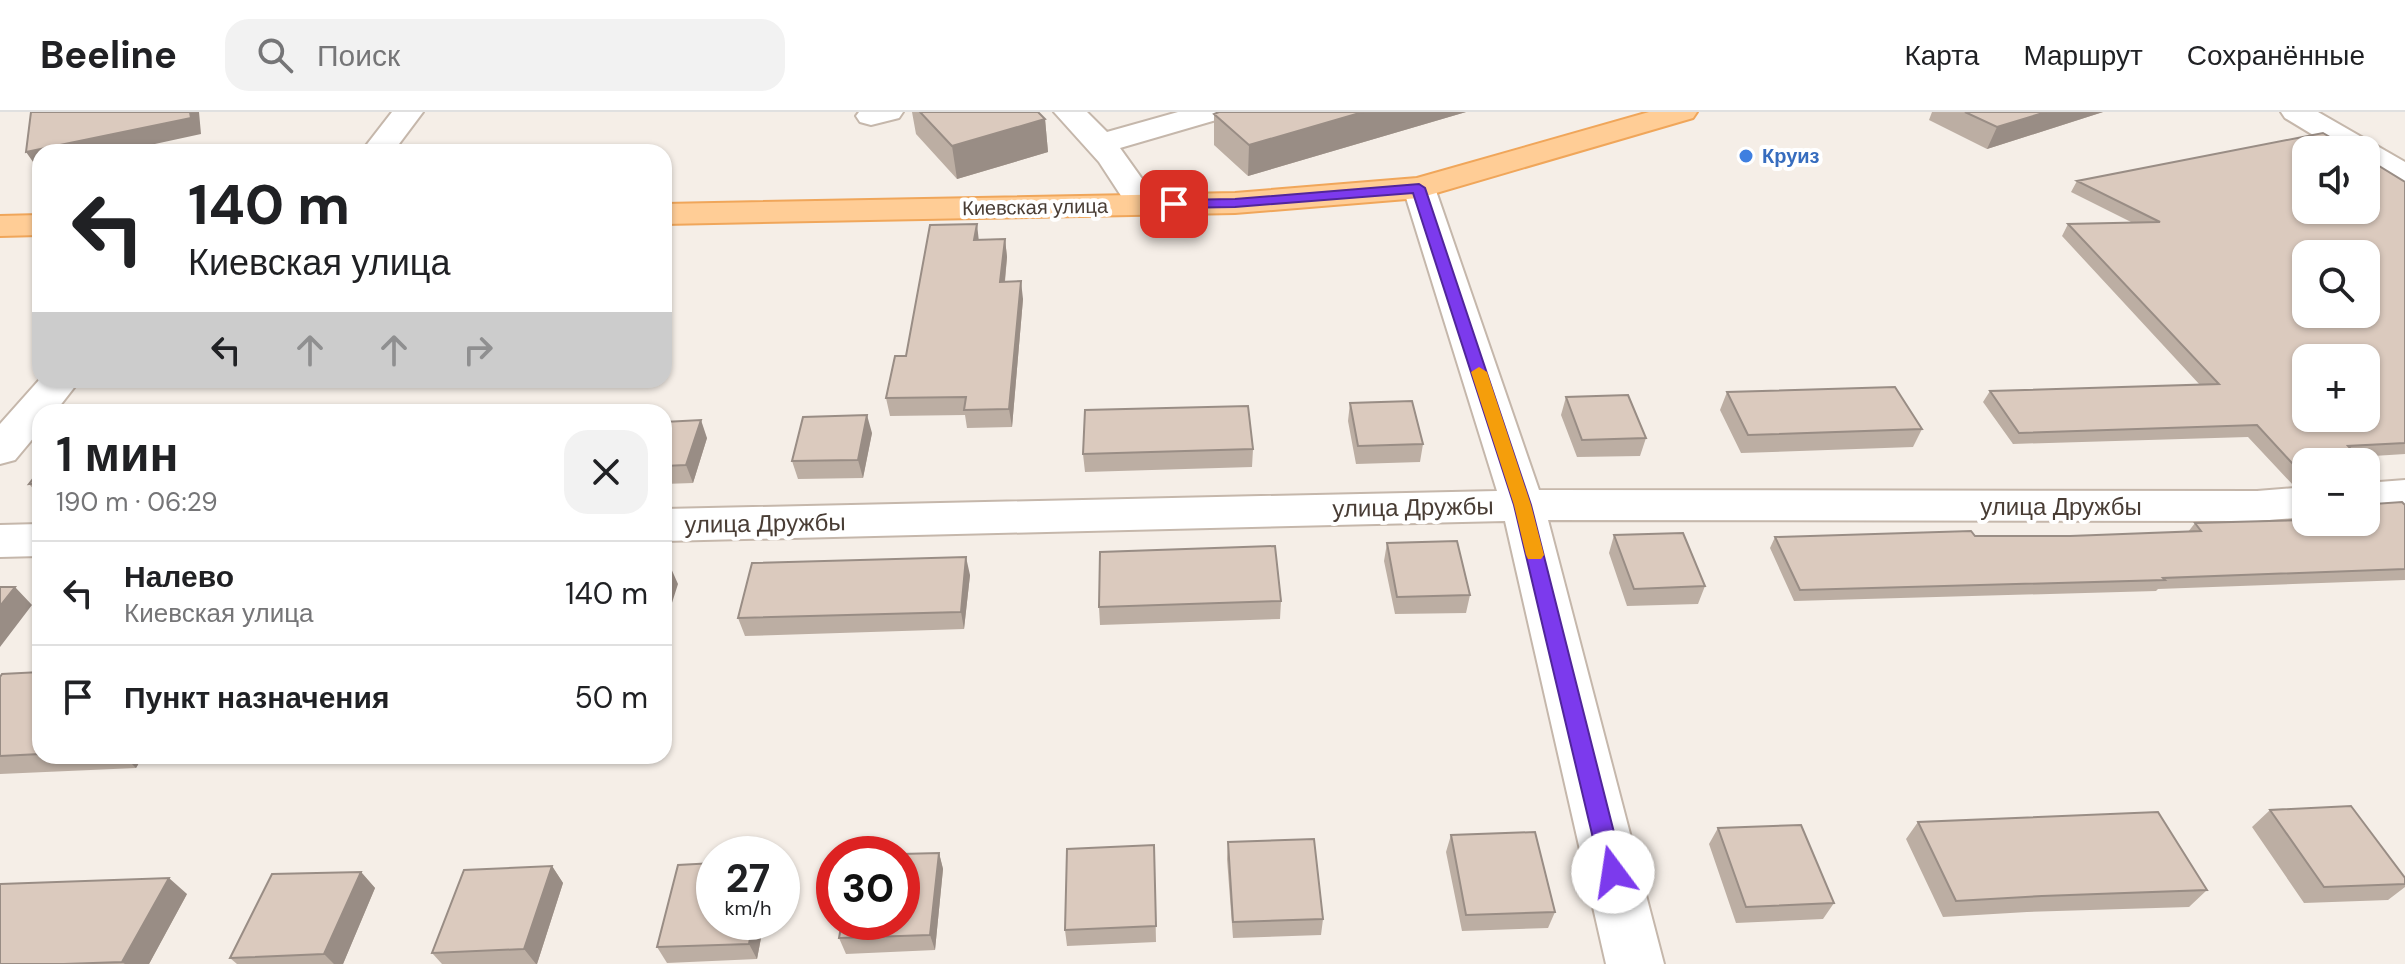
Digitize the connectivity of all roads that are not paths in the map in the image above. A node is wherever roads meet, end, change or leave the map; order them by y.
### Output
1 (438, 112) edge
2 (1069, 112) edge
3 (1212, 112) edge
4 (1682, 112) edge
5 (2296, 112) edge
6 (405, 116) edge
7 (2336, 136) edge
8 (1103, 143) junction
9 (383, 144) edge
10 (2380, 161) edge
11 (2405, 176) edge
12 (1419, 188) junction
13 (1143, 204) junction
14 (672, 214) edge
15 (32, 225) edge
16 (0, 226) edge
17 (54, 388) edge
18 (40, 404) edge
19 (32, 413) edge
20 (0, 450) edge
21 (2405, 495) edge
22 (2380, 497) edge
23 (2292, 503) edge
24 (1523, 505) junction
25 (672, 525) edge
26 (32, 540) edge
27 (0, 541) edge
28 (1635, 964) edge

1 - 6 street
2 - 8 street
3 - 8 street
4 - 12 main road, Киевская улица
5 - 7 street
6 - 9 street
8 - 13 street
10 - 11 street
12 - 13 main road, Киевская улица
12 - 24 street
13 - 14 main road, Киевская улица
15 - 16 main road
17 - 18 street
19 - 20 street
21 - 22 street
23 - 24 street, улица Дружбы
24 - 25 street, улица Дружбы
24 - 28 street
26 - 27 street

